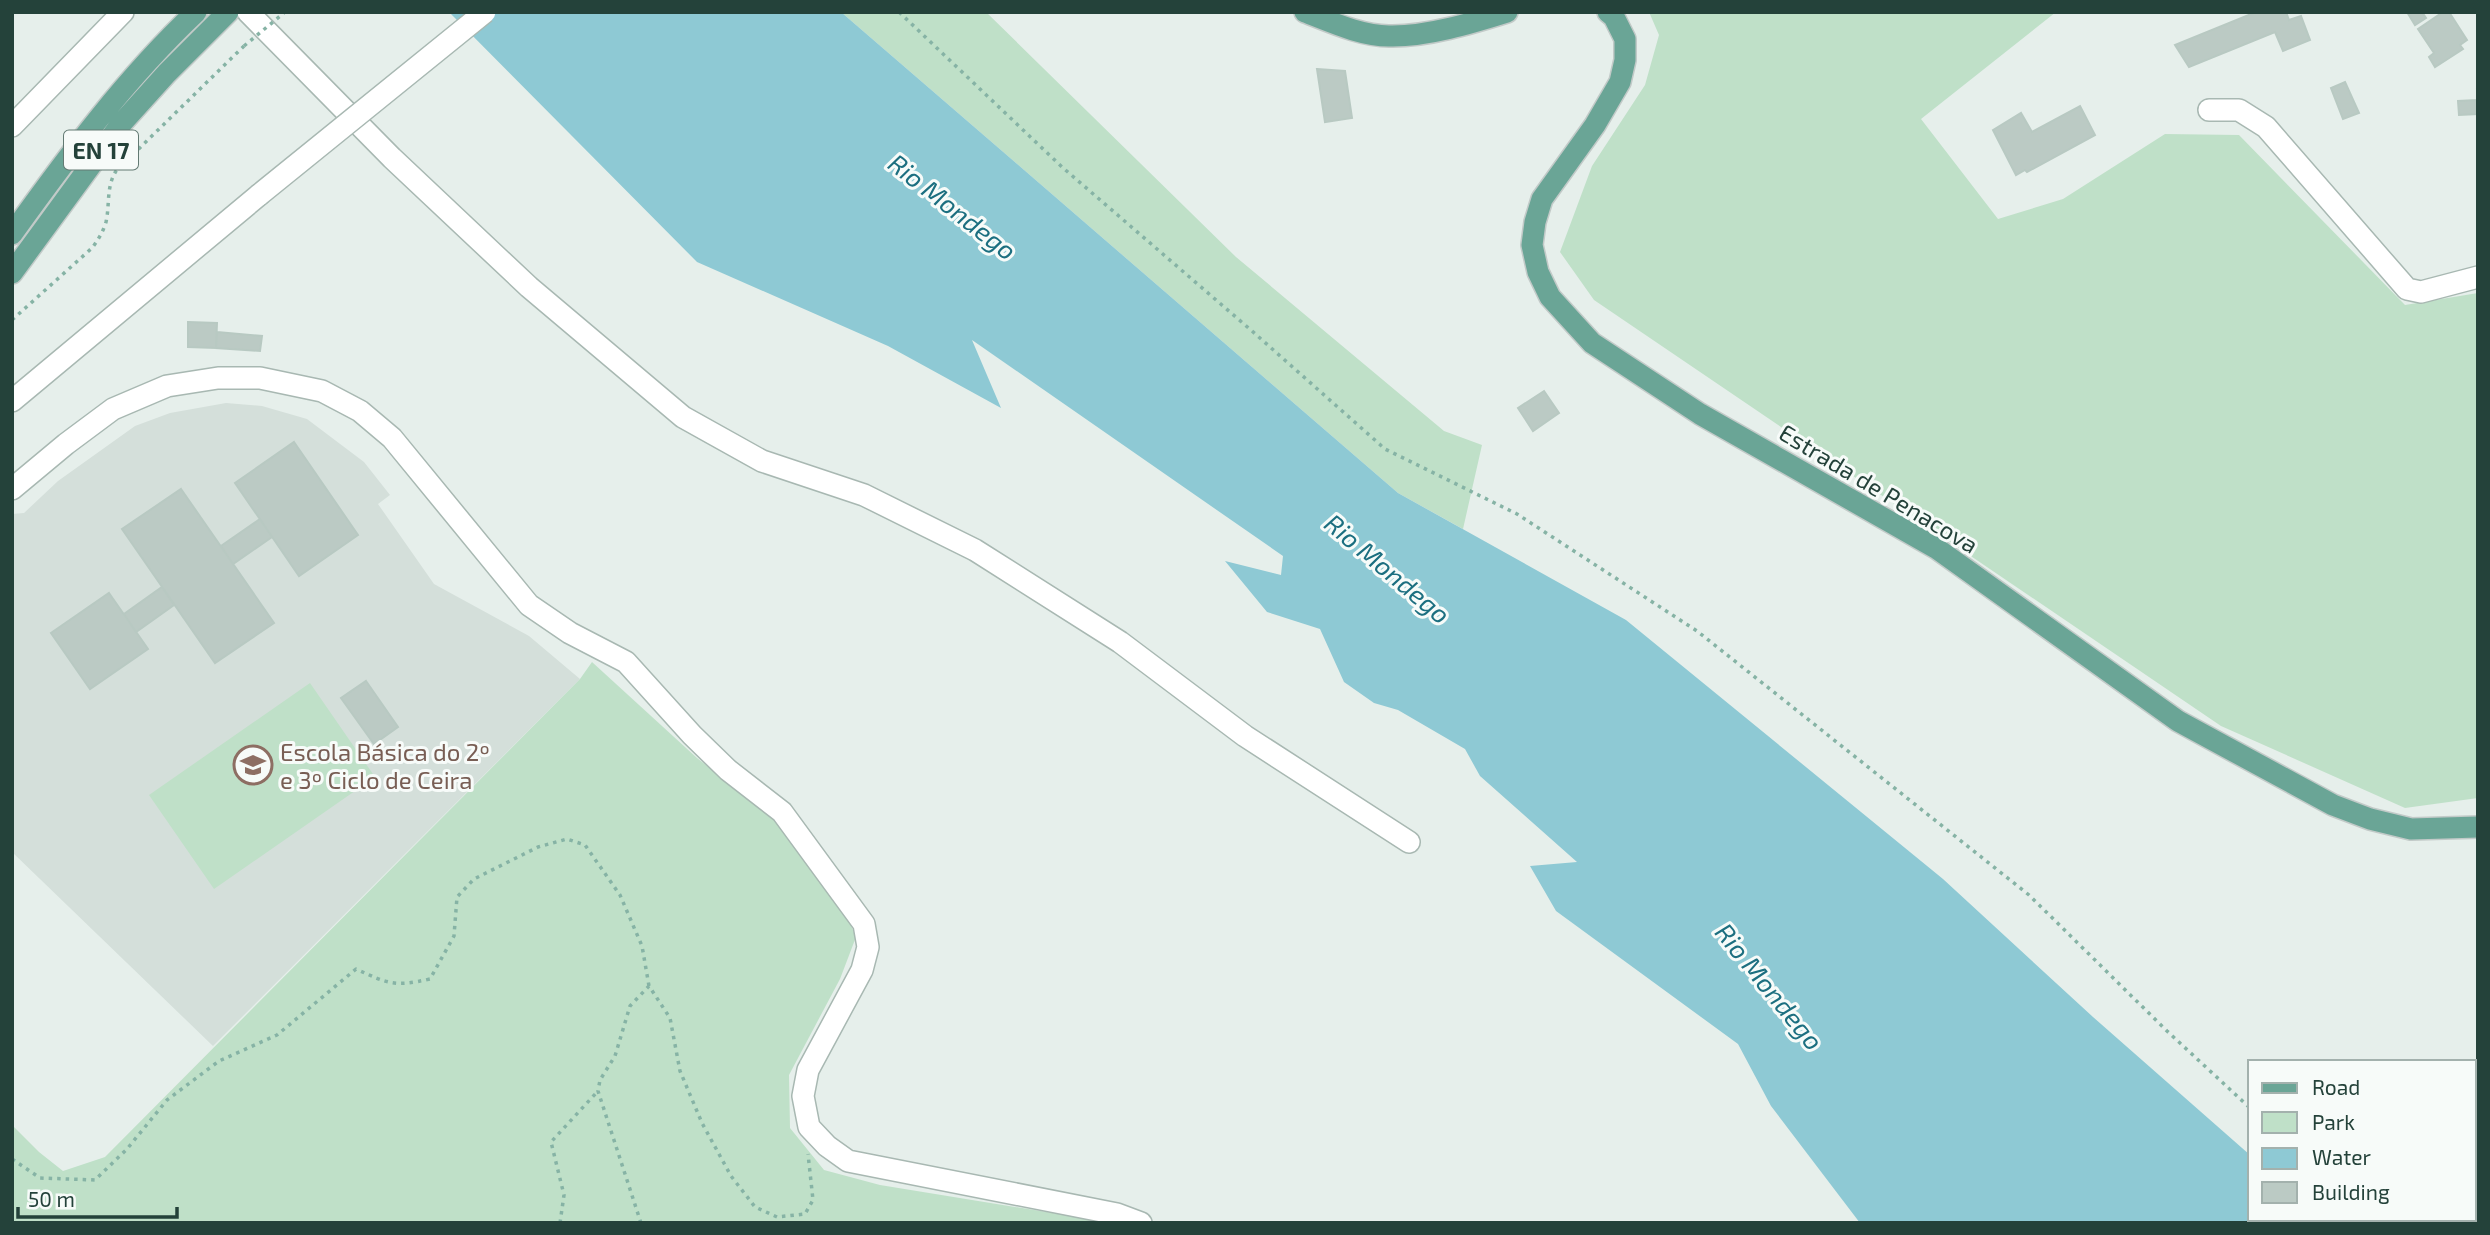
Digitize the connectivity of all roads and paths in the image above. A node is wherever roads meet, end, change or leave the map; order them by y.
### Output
1 (123, 12) edge
2 (228, 12) edge
3 (248, 12) edge
4 (285, 12) edge
5 (485, 12) edge
6 (899, 12) edge
7 (1305, 12) edge
8 (1507, 12) edge
9 (1608, 12) edge
10 (195, 13) edge
11 (2209, 110) dead end
12 (12, 126) edge
13 (16, 223) edge
14 (12, 273) edge
15 (2478, 277) edge
16 (12, 320) edge
17 (12, 401) edge
18 (12, 489) edge
19 (2478, 827) edge
20 (1409, 842) dead end
21 (649, 986) junction
22 (598, 1091) junction
23 (2248, 1106) edge
24 (815, 1131) junction
25 (12, 1159) edge
26 (560, 1223) edge
27 (641, 1223) edge
28 (1141, 1223) edge

1 - 12 street
2 - 14 main road, EN 17
3 - 20 street
4 - 16 path, bridge
5 - 17 street, bridge
6 - 23 path
7 - 8 main road
9 - 19 main road, Estrada de Penacova
10 - 13 main road, EN 17
11 - 15 street
18 - 24 street
21 - 22 path
21 - 24 path
21 - 25 path
22 - 26 path
22 - 27 path
24 - 28 street

